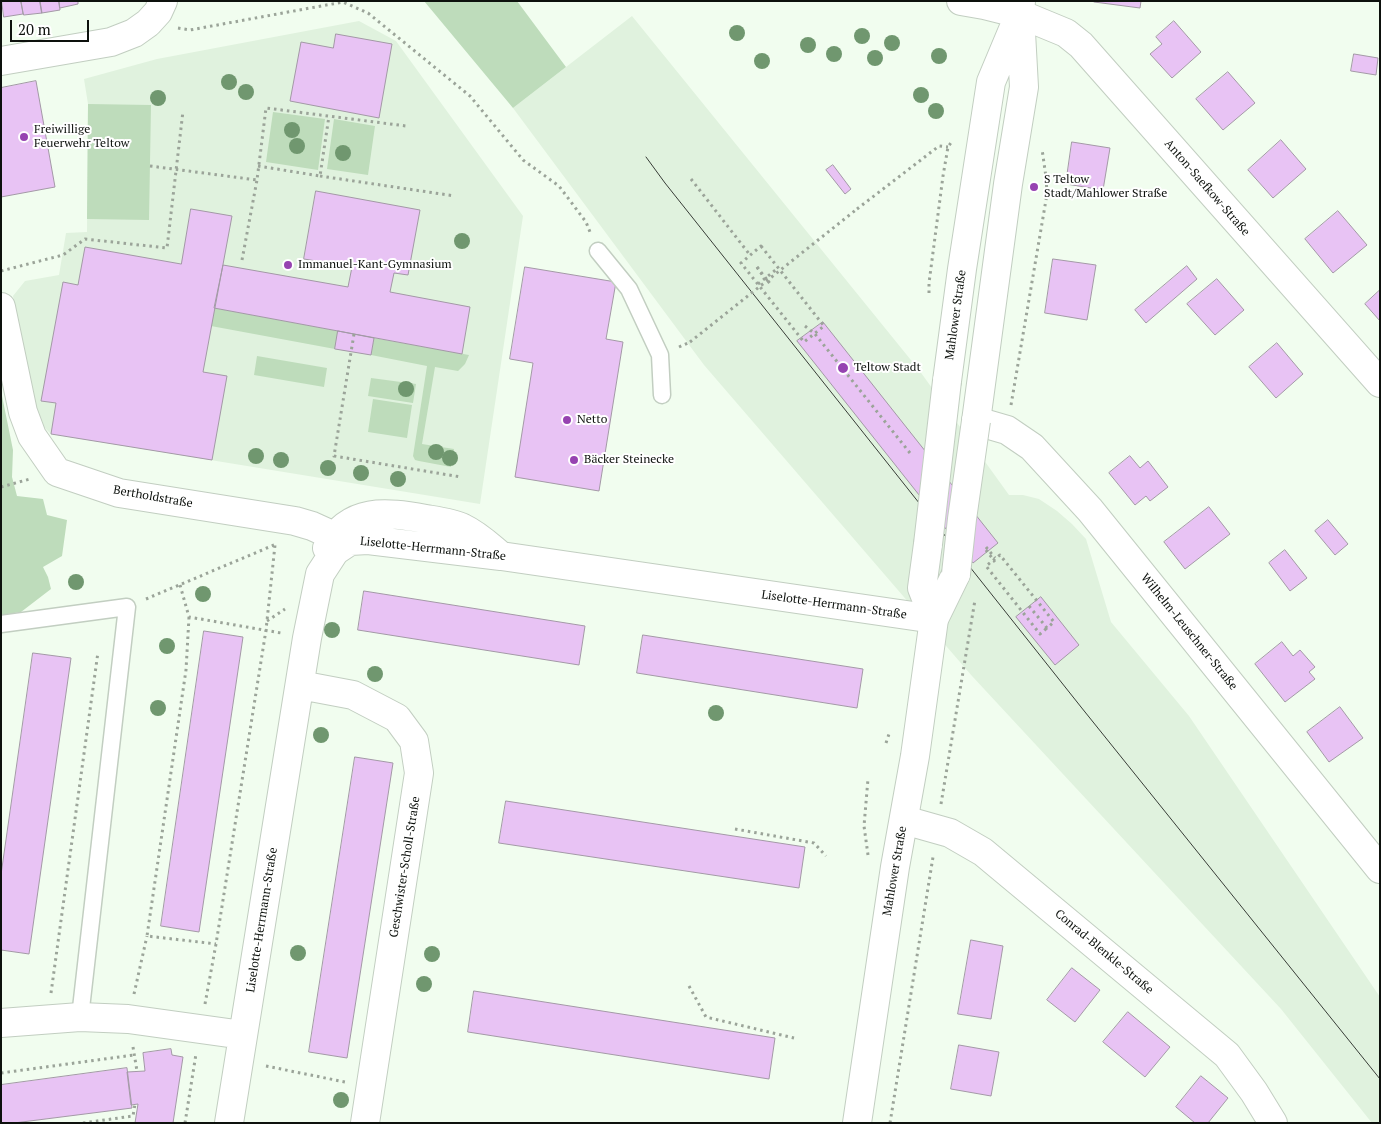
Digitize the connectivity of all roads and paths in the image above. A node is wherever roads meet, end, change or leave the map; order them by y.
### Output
1 (163, 1) edge
2 (962, 1) edge
3 (1021, 8) edge
4 (148, 24) junction
5 (1, 61) edge
6 (183, 111) dead end
7 (329, 116) junction
8 (406, 126) dead end
9 (948, 146) dead end
10 (150, 166) dead end
11 (258, 166) junction
12 (176, 169) junction
13 (320, 176) junction
14 (1046, 177) dead end
15 (257, 180) junction
16 (691, 180) dead end
17 (455, 196) dead end
18 (598, 250) joint
19 (750, 255) junction
20 (242, 260) dead end
21 (756, 267) dead end
22 (778, 268) junction
23 (1, 271) edge
24 (766, 280) junction
25 (758, 284) junction
26 (772, 286) dead end
27 (1, 307) edge
28 (805, 326) dead end
29 (354, 334) dead end
30 (815, 334) junction
31 (690, 342) dead end
32 (1380, 384) edge
33 (662, 395) dead end
34 (976, 420) junction
35 (1007, 430) junction
36 (914, 458) dead end
37 (461, 476) dead end
38 (334, 536) junction
39 (983, 543) dead end
40 (984, 548) dead end
41 (501, 556) junction
42 (995, 560) junction
43 (320, 574) junction
44 (180, 585) junction
45 (976, 599) dead end
46 (126, 606) junction
47 (1029, 606) dead end
48 (104, 610) junction
49 (189, 617) junction
50 (934, 619) junction
51 (1, 624) edge
52 (1047, 628) junction
53 (266, 630) junction
54 (307, 638) junction
55 (300, 685) junction
56 (891, 727) dead end
57 (886, 743) dead end
58 (868, 779) dead end
59 (904, 820) junction
60 (734, 829) dead end
61 (937, 829) junction
62 (826, 856) dead end
63 (870, 863) dead end
64 (1380, 869) edge
65 (148, 936) junction
66 (216, 944) junction
67 (689, 986) dead end
68 (80, 1017) junction
69 (47, 1019) junction
70 (128, 1019) junction
71 (1, 1023) edge
72 (200, 1028) junction
73 (794, 1038) dead end
74 (241, 1048) junction
75 (134, 1055) dead end
76 (1, 1073) edge
77 (370, 1088) junction
78 (135, 1104) dead end
79 (123, 1117) junction
80 (83, 1123) edge
81 (122, 1123) edge
82 (185, 1123) edge
83 (229, 1123) edge
84 (365, 1123) edge
85 (857, 1123) edge
86 (890, 1123) edge
87 (1273, 1123) edge

1 - 4 street
2 - 3 street, Anton-Saefkow-Straße
3 - 32 street, Anton-Saefkow-Straße
3 - 34 street, Mahlower Straße
3 - 50 street, Mahlower Straße, bridge
4 - 5 street
4 - 18 path
6 - 12 path
7 - 8 path
7 - 11 path
7 - 13 path
9 - 24 path, bridge
10 - 12 path
11 - 13 path
11 - 15 path
12 - 15 path
12 - 23 path
13 - 17 path
14 - 35 path
15 - 20 path
16 - 19 path
18 - 33 lane
19 - 22 path
19 - 25 path
21 - 24 path, bridge
22 - 24 path
22 - 30 path
24 - 25 path
24 - 26 path, bridge
24 - 31 path, bridge
25 - 30 path
27 - 38 street, Bertholdstraße
28 - 30 path
29 - 37 path
30 - 36 path
34 - 35 street, Wilhelm-Leuschner-Straße
34 - 50 street, Mahlower Straße, bridge
35 - 64 street, Wilhelm-Leuschner-Straße
38 - 41 street
38 - 43 street
39 - 42 path
40 - 42 path
41 - 43 street, Liselotte-Herrmann-Straße
41 - 50 street, Liselotte-Herrmann-Straße
42 - 52 path
42 - 52 path
43 - 54 street, Liselotte-Herrmann-Straße
44 - 46 path
44 - 49 path
44 - 53 path
45 - 61 path
46 - 48 lane
46 - 68 lane
47 - 52 path
48 - 51 lane
48 - 69 path
49 - 53 path
49 - 65 path
50 - 59 street, Mahlower Straße
53 - 54 path
53 - 66 path
54 - 55 street, Liselotte-Herrmann-Straße
55 - 74 street, Liselotte-Herrmann-Straße
55 - 77 street, Geschwister-Scholl-Straße
56 - 57 path
58 - 63 path
59 - 61 street, Conrad-Blenkle-Straße
59 - 85 street, Mahlower Straße
60 - 62 path
61 - 86 path
61 - 87 street, Conrad-Blenkle-Straße
65 - 66 path
65 - 70 path
66 - 72 path
67 - 73 path
68 - 69 street
68 - 70 street
69 - 71 street
70 - 72 street
72 - 74 street
72 - 82 path
74 - 77 path
74 - 83 street, Liselotte-Herrmann-Straße
75 - 76 path
77 - 84 street, Geschwister-Scholl-Straße
78 - 79 path
79 - 80 path
79 - 81 path

